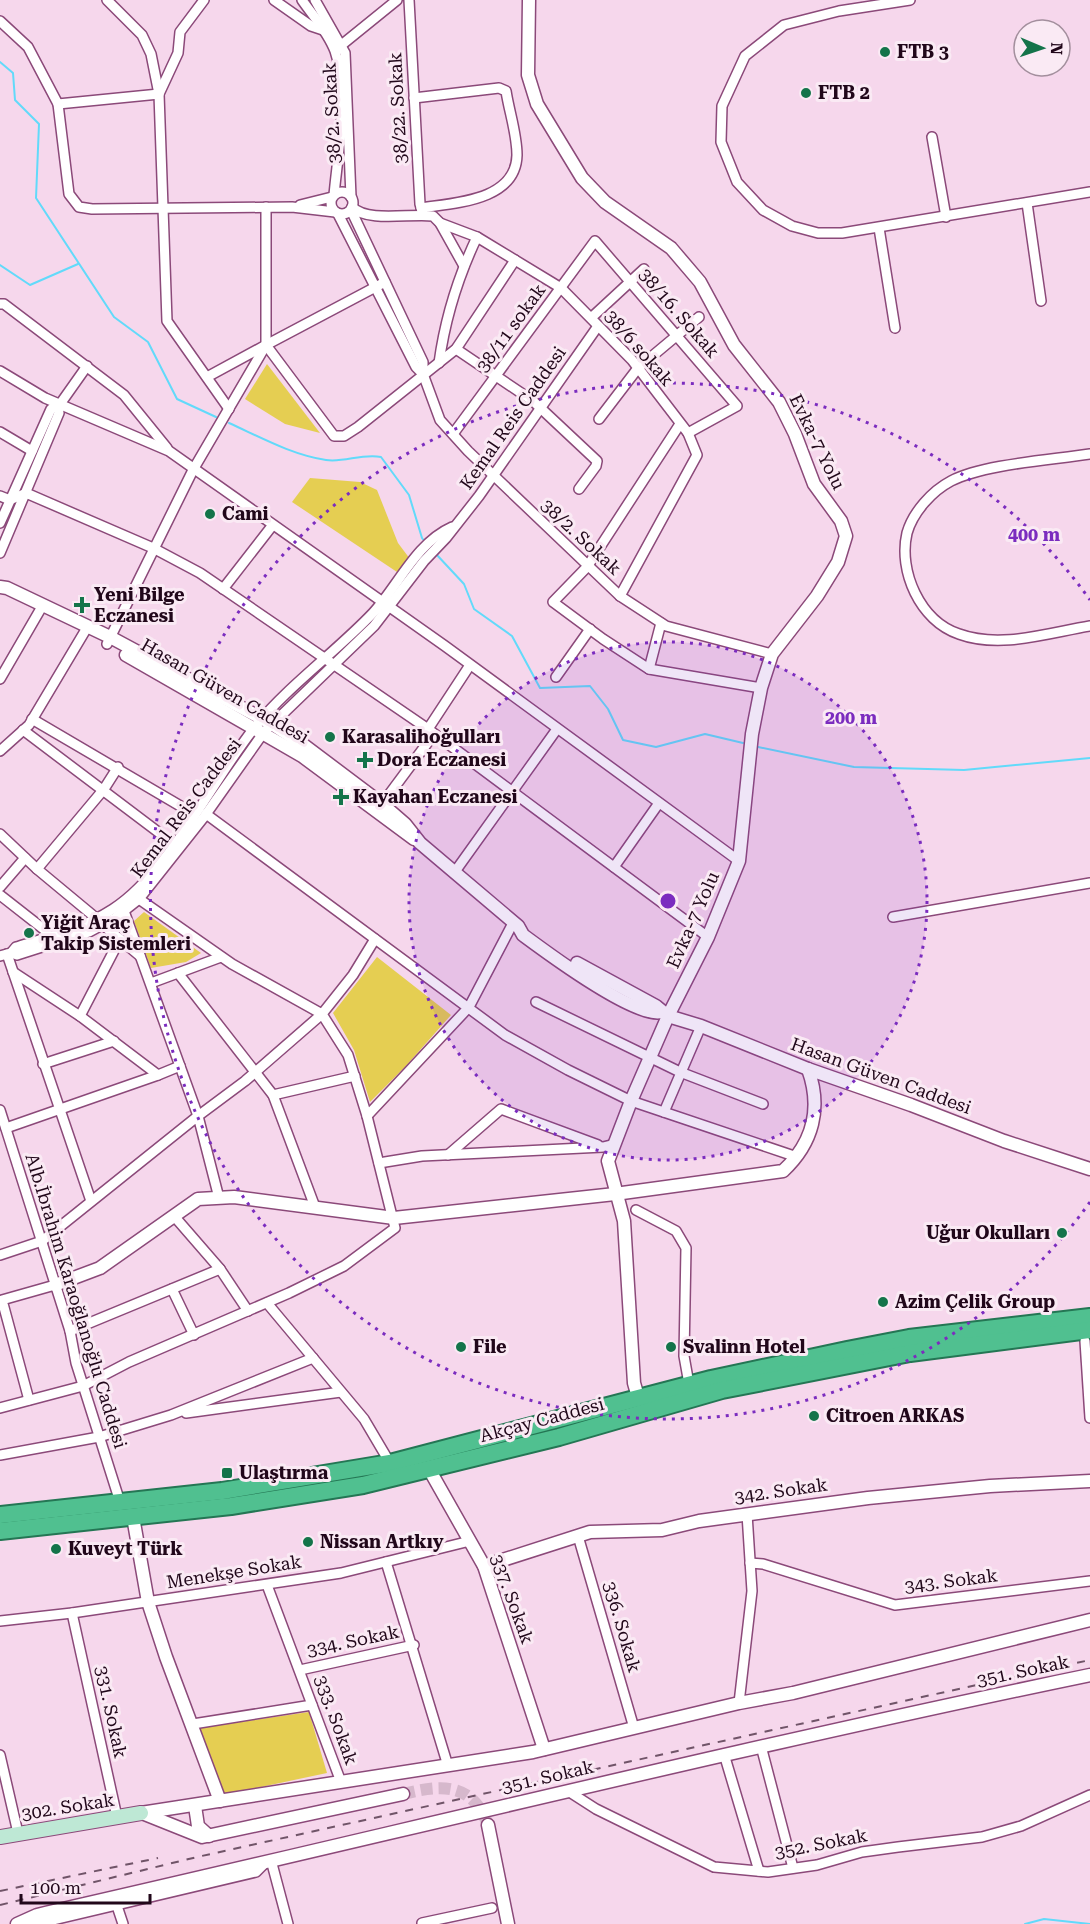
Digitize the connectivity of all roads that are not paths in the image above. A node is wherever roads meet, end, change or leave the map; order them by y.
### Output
1 (107, 0) edge
2 (204, 0) edge
3 (274, 0) edge
4 (302, 0) edge
5 (315, 0) edge
6 (397, 0) edge
7 (409, 0) edge
8 (529, 0) edge
9 (910, 0) edge
10 (0, 21) edge
11 (323, 30) junction
12 (338, 47) junction
13 (159, 94) junction
14 (414, 98) junction
15 (58, 104) junction
16 (932, 137) dead end
17 (1090, 192) edge
18 (333, 196) junction
19 (1027, 203) junction
20 (351, 204) junction
21 (266, 207) junction
22 (292, 207) junction
23 (165, 209) junction
24 (422, 211) junction
25 (337, 213) junction
26 (369, 215) junction
27 (946, 217) junction
28 (440, 223) junction
29 (879, 228) junction
30 (359, 230) junction
31 (477, 237) junction
32 (596, 241) joint
33 (515, 260) junction
34 (464, 266) junction
35 (644, 268) dead end
36 (630, 282) junction
37 (380, 285) junction
38 (561, 288) junction
39 (1041, 301) dead end
40 (0, 304) edge
41 (699, 317) dead end
42 (594, 322) junction
43 (895, 328) dead end
44 (677, 336) junction
45 (266, 345) junction
46 (456, 349) junction
47 (439, 363) junction
48 (87, 366) junction
49 (638, 368) junction
50 (0, 371) edge
51 (424, 375) junction
52 (207, 377) junction
53 (496, 377) junction
54 (59, 405) junction
55 (541, 408) junction
56 (229, 409) junction
57 (599, 419) dead end
58 (680, 424) junction
59 (0, 432) edge
60 (688, 433) junction
61 (453, 434) junction
62 (32, 451) junction
63 (169, 451) junction
64 (1090, 454) edge
65 (193, 470) junction
66 (493, 476) junction
67 (579, 489) dead end
68 (26, 493) junction
69 (0, 496) edge
70 (10, 500) junction
71 (0, 524) edge
72 (272, 526) junction
73 (153, 548) junction
74 (0, 553) edge
75 (587, 567) junction
76 (0, 589) edge
77 (223, 590) junction
78 (620, 596) junction
79 (386, 606) junction
80 (40, 610) junction
81 (661, 623) junction
82 (1090, 626) edge
83 (590, 629) junction
84 (86, 630) junction
85 (109, 641) junction
86 (772, 654) junction
87 (0, 658) edge
88 (331, 660) junction
89 (9, 664) junction
90 (470, 665) junction
91 (649, 669) junction
92 (556, 677) dead end
93 (0, 679) edge
94 (761, 688) junction
95 (32, 719) junction
96 (263, 726) junction
97 (557, 729) junction
98 (23, 730) junction
99 (431, 731) junction
100 (0, 751) edge
101 (117, 767) junction
102 (104, 789) junction
103 (513, 792) junction
104 (659, 803) junction
105 (382, 804) junction
106 (194, 814) junction
107 (206, 814) junction
108 (0, 834) edge
109 (420, 843) junction
110 (174, 844) junction
111 (25, 858) junction
112 (739, 861) junction
113 (614, 867) junction
114 (37, 869) junction
115 (454, 873) junction
116 (1090, 883) edge
117 (0, 888) edge
118 (0, 895) edge
119 (139, 899) junction
120 (124, 911) junction
121 (892, 917) dead end
122 (100, 922) junction
123 (515, 924) junction
124 (49, 937) junction
125 (708, 937) junction
126 (120, 939) junction
127 (375, 939) junction
128 (6, 954) edge
129 (221, 957) junction
130 (142, 958) junction
131 (13, 972) junction
132 (178, 973) junction
133 (151, 983) junction
134 (536, 1002) dead end
135 (469, 1007) junction
136 (322, 1014) junction
137 (665, 1014) junction
138 (80, 1016) junction
139 (701, 1026) junction
140 (114, 1041) junction
141 (651, 1058) junction
142 (43, 1064) junction
143 (180, 1066) junction
144 (808, 1070) junction
145 (256, 1072) junction
146 (680, 1072) junction
147 (158, 1075) junction
148 (355, 1076) junction
149 (273, 1095) junction
150 (631, 1101) junction
151 (763, 1104) dead end
152 (60, 1109) junction
153 (0, 1110) edge
154 (664, 1112) junction
155 (198, 1116) junction
156 (367, 1116) junction
157 (6, 1128) junction
158 (609, 1145) junction
159 (448, 1155) junction
160 (797, 1157) junction
161 (379, 1162) junction
162 (1090, 1169) edge
163 (615, 1194) junction
164 (219, 1198) junction
165 (91, 1201) junction
166 (315, 1208) junction
167 (636, 1210) dead end
168 (174, 1216) junction
169 (394, 1218) junction
170 (42, 1241) junction
171 (0, 1255) edge
172 (220, 1269) junction
173 (55, 1284) junction
174 (172, 1289) junction
175 (267, 1303) junction
176 (1090, 1306) edge
177 (248, 1311) junction
178 (1090, 1317) edge
179 (70, 1331) junction
180 (194, 1335) junction
181 (1088, 1337) edge
182 (909, 1345) junction
183 (313, 1358) junction
184 (689, 1384) junction
185 (83, 1386) junction
186 (341, 1392) junction
187 (638, 1397) junction
188 (29, 1400) junction
189 (0, 1408) edge
190 (171, 1415) junction
191 (1090, 1418) edge
192 (99, 1437) junction
193 (0, 1455) edge
194 (390, 1463) junction
195 (429, 1469) junction
196 (1090, 1481) edge
197 (120, 1503) junction
198 (0, 1510) edge
199 (747, 1514) junction
200 (0, 1515) edge
201 (133, 1517) junction
202 (46, 1518) junction
203 (0, 1531) edge
204 (0, 1536) edge
205 (578, 1536) junction
206 (470, 1541) junction
207 (386, 1562) junction
208 (750, 1563) junction
209 (484, 1566) junction
210 (1090, 1581) edge
211 (267, 1585) junction
212 (148, 1602) junction
213 (72, 1614) junction
214 (1090, 1620) edge
215 (0, 1621) edge
216 (414, 1645) junction
217 (300, 1670) junction
218 (1090, 1675) edge
219 (739, 1703) junction
220 (312, 1705) junction
221 (193, 1724) junction
222 (634, 1728) junction
223 (760, 1746) junction
224 (544, 1749) junction
225 (724, 1754) junction
226 (0, 1755) edge
227 (448, 1766) junction
228 (340, 1782) junction
229 (568, 1791) junction
230 (403, 1794) tunnel mouth
231 (1090, 1795) edge
232 (220, 1801) junction
233 (195, 1806) junction
234 (174, 1809) junction
235 (141, 1813) junction
236 (117, 1817) junction
237 (171, 1824) junction
238 (488, 1825) tunnel mouth
239 (18, 1833) junction
240 (194, 1836) junction
241 (209, 1836) junction
242 (0, 1837) edge
243 (268, 1860) junction
244 (793, 1868) junction
245 (759, 1871) junction
246 (116, 1901) junction
247 (498, 1907) junction
248 (19, 1923) edge
249 (123, 1924) edge
250 (288, 1924) edge
251 (421, 1924) edge
252 (508, 1924) edge

1 - 13 street
2 - 13 street
3 - 11 street
4 - 11 street, 38/2. Sokak
5 - 12 street, 38/2. Sokak
6 - 12 street
7 - 14 street, 38/22. Sokak
8 - 86 street, Evka-7 Yolu
9 - 29 street
10 - 15 street
11 - 12 street, 38/2. Sokak
12 - 18 street, 38/2. Sokak
12 - 20 street, 38/2. Sokak
13 - 15 street
13 - 23 street
14 - 24 street, 38/22. Sokak
14 - 24 street
15 - 23 street
16 - 27 street
17 - 19 street
18 - 20 street
18 - 22 street
18 - 25 street, 38/2. Sokak
19 - 27 street
19 - 39 street
20 - 25 street
20 - 26 street
20 - 30 street, 38/2. Sokak
21 - 22 street
21 - 23 street
21 - 45 street
22 - 25 street
23 - 52 street
24 - 26 street
24 - 28 street, 38/6 sokak
25 - 37 street, 38/2. Sokak
26 - 30 street
27 - 29 street
28 - 31 street, 38/6 sokak
28 - 34 street
29 - 43 street
30 - 37 street, 38/2. Sokak
31 - 33 street, 38/6 sokak
31 - 34 street
32 - 36 street, 38/16. Sokak
32 - 38 street, 38/11 sokak
33 - 38 street, 38/6 sokak
33 - 46 street
34 - 47 street
35 - 36 street, Kemal Reis Caddesi
36 - 42 street, Kemal Reis Caddesi
36 - 44 street, 38/16. Sokak
37 - 45 street
37 - 51 street, 38/2. Sokak
38 - 42 street, 38/6 sokak
38 - 53 street, 38/11 sokak
40 - 48 street
41 - 44 street
42 - 49 street, 38/6 sokak
42 - 55 street, Kemal Reis Caddesi
44 - 49 street
44 - 60 street, 38/16. Sokak
45 - 51 street
45 - 52 street
45 - 56 street
46 - 47 street
46 - 53 street
47 - 51 street
48 - 54 street
48 - 63 street
49 - 57 street
49 - 58 street, 38/6 sokak
50 - 54 street
51 - 61 street, 38/2. Sokak
52 - 56 street
53 - 55 street
53 - 61 street, 38/11 sokak
54 - 62 street
54 - 63 street
54 - 68 street
55 - 66 street, Kemal Reis Caddesi
55 - 67 street
56 - 65 street
58 - 60 street, 38/6 sokak
58 - 75 street
59 - 62 street
60 - 78 street
61 - 66 street, 38/2. Sokak
62 - 70 street
63 - 65 street
64 - 82 street
65 - 72 street
65 - 73 street
66 - 75 street, 38/2. Sokak
66 - 79 street, Kemal Reis Caddesi
68 - 70 street
68 - 73 street
68 - 74 street
69 - 70 street
70 - 71 street
72 - 77 street
72 - 79 street
73 - 77 street
73 - 85 street
75 - 78 street, 38/2. Sokak
75 - 83 street
76 - 80 street, Hasan Güven Caddesi
76 - 84 street, Hasan Güven Caddesi
77 - 88 street
78 - 81 street, 38/2. Sokak
79 - 88 street, Kemal Reis Caddesi
79 - 90 street
80 - 84 street, Hasan Güven Caddesi
80 - 89 street
81 - 86 street, 38/2. Sokak
81 - 91 street
83 - 91 street
83 - 92 street
84 - 85 street, Hasan Güven Caddesi
84 - 95 street
85 - 96 street, Hasan Güven Caddesi
86 - 94 street, Evka-7 Yolu
87 - 89 street
88 - 96 street, Kemal Reis Caddesi
88 - 99 street
89 - 93 street
90 - 97 street
90 - 99 street
91 - 94 street
94 - 112 street, Evka-7 Yolu
95 - 98 street
95 - 101 street
96 - 105 street, Hasan Güven Caddesi
96 - 106 street, Kemal Reis Caddesi
96 - 107 street, Kemal Reis Caddesi
96 - 109 street, Hasan Güven Caddesi
97 - 103 street
97 - 104 street
98 - 100 street
98 - 102 street
99 - 103 street
99 - 105 street
101 - 102 street
101 - 106 street
102 - 110 street
102 - 114 street
103 - 113 street
103 - 115 street
104 - 112 street
104 - 113 street
105 - 109 street, Hasan Güven Caddesi
106 - 110 street, Kemal Reis Caddesi
107 - 119 street, Kemal Reis Caddesi
107 - 127 street
108 - 111 street
109 - 115 street, Hasan Güven Caddesi
110 - 122 street, Kemal Reis Caddesi
111 - 114 street
111 - 117 street
112 - 125 street, Evka-7 Yolu
113 - 125 street
114 - 122 street
115 - 123 street, Hasan Güven Caddesi
116 - 121 street
118 - 124 street
119 - 120 street, Kemal Reis Caddesi
119 - 129 street
120 - 122 street, Kemal Reis Caddesi
120 - 130 street
122 - 124 street, Kemal Reis Caddesi
122 - 126 street
122 - 128 street, Kemal Reis Caddesi
123 - 135 street
123 - 137 street, Hasan Güven Caddesi
124 - 128 street, Kemal Reis Caddesi
125 - 137 street, Evka-7 Yolu
126 - 130 street
126 - 138 street
127 - 135 street
127 - 136 street
128 - 131 street
129 - 132 street
129 - 136 street
130 - 133 street
131 - 138 street
131 - 142 street
132 - 133 street
132 - 145 street
133 - 143 street
134 - 141 street
135 - 150 street
135 - 156 street
136 - 145 street
136 - 148 street
137 - 139 street, Hasan Güven Caddesi
137 - 141 street, Evka-7 Yolu
138 - 140 street
139 - 144 street, Hasan Güven Caddesi
139 - 146 street
140 - 142 street
140 - 147 street
141 - 146 street
141 - 150 street, Evka-7 Yolu
142 - 152 street
143 - 147 street
143 - 155 street
144 - 160 street
144 - 162 street, Hasan Güven Caddesi
145 - 149 street
145 - 155 street
146 - 151 street
146 - 154 street
147 - 152 street
148 - 149 street
148 - 156 street
149 - 166 street
150 - 154 street
150 - 158 street, Evka-7 Yolu
152 - 157 street
152 - 165 street
153 - 157 street, Alb.İbrahim Karaoğlanoğlu Caddesi
154 - 160 street
155 - 164 street
155 - 165 street
156 - 161 street
157 - 170 street, Alb.İbrahim Karaoğlanoğlu Caddesi
158 - 159 street
158 - 159 street
158 - 163 street, Evka-7 Yolu
159 - 161 street
160 - 163 street
161 - 169 street
163 - 169 street
163 - 187 street
164 - 166 street
164 - 168 street
165 - 170 street
166 - 169 street
167 - 184 street
168 - 172 street
168 - 173 street
169 - 175 street
170 - 171 street
170 - 173 street, Alb.İbrahim Karaoğlanoğlu Caddesi
172 - 174 street
172 - 177 street
173 - 179 street, Alb.İbrahim Karaoğlanoğlu Caddesi
173 - 188 street
174 - 179 street
174 - 180 street
175 - 177 street
175 - 183 street
176 - 182 highway
177 - 180 street
178 - 182 highway, Akçay Caddesi
179 - 185 street, Alb.İbrahim Karaoğlanoğlu Caddesi
180 - 185 street
181 - 182 highway, Akçay Caddesi
181 - 191 street
182 - 184 highway, Akçay Caddesi
182 - 195 highway, Akçay Caddesi
183 - 186 street
183 - 190 street
184 - 187 highway, Akçay Caddesi
185 - 188 street
185 - 192 street, Alb.İbrahim Karaoğlanoğlu Caddesi
186 - 190 street
186 - 194 street
187 - 194 highway, Akçay Caddesi
188 - 189 street
190 - 192 street
192 - 193 street
192 - 197 street, Alb.İbrahim Karaoğlanoğlu Caddesi
194 - 197 highway, Akçay Caddesi
195 - 201 highway, Akçay Caddesi
195 - 206 street, 337. Sokak
196 - 199 street, 342. Sokak
197 - 202 highway, Akçay Caddesi
198 - 202 highway
199 - 205 street, 342. Sokak
199 - 208 street
200 - 202 highway, Akçay Caddesi
201 - 202 highway, Akçay Caddesi
201 - 212 street
202 - 203 highway, Akçay Caddesi
202 - 204 highway
205 - 209 street, 342. Sokak
205 - 222 street, 336. Sokak
206 - 207 street, Menekşe Sokak
206 - 209 street, 337. Sokak
207 - 211 street, Menekşe Sokak
207 - 216 street
208 - 210 street, 343. Sokak
208 - 219 street
209 - 224 street, 337. Sokak
211 - 212 street, Menekşe Sokak
211 - 217 street, 333. Sokak
212 - 213 street, Menekşe Sokak
212 - 221 street
213 - 215 street, Menekşe Sokak
213 - 236 street, 331. Sokak
214 - 219 street
216 - 217 street, 334. Sokak
216 - 227 street
217 - 220 street, 333. Sokak
218 - 223 street, 351. Sokak
219 - 222 street
220 - 221 street
220 - 228 street, 333. Sokak
221 - 232 street
222 - 224 street
223 - 225 street, 351. Sokak
223 - 244 street
224 - 227 street
225 - 229 street, 351. Sokak
225 - 245 street
226 - 239 street
227 - 228 street
228 - 232 street
229 - 243 street, 351. Sokak
229 - 245 street, 352. Sokak
230 - 241 street
231 - 244 street, 352. Sokak
232 - 233 street
233 - 234 street
233 - 241 street
234 - 235 street
234 - 237 street
234 - 240 street
235 - 236 main road, 302. Sokak
235 - 237 street
236 - 239 main road, 302. Sokak
237 - 240 street
238 - 247 street
239 - 242 main road, 302. Sokak
240 - 241 street
243 - 246 street, 351. Sokak
243 - 250 street
244 - 245 street, 352. Sokak
246 - 248 street, 351. Sokak
246 - 249 street
247 - 251 street
247 - 252 street

